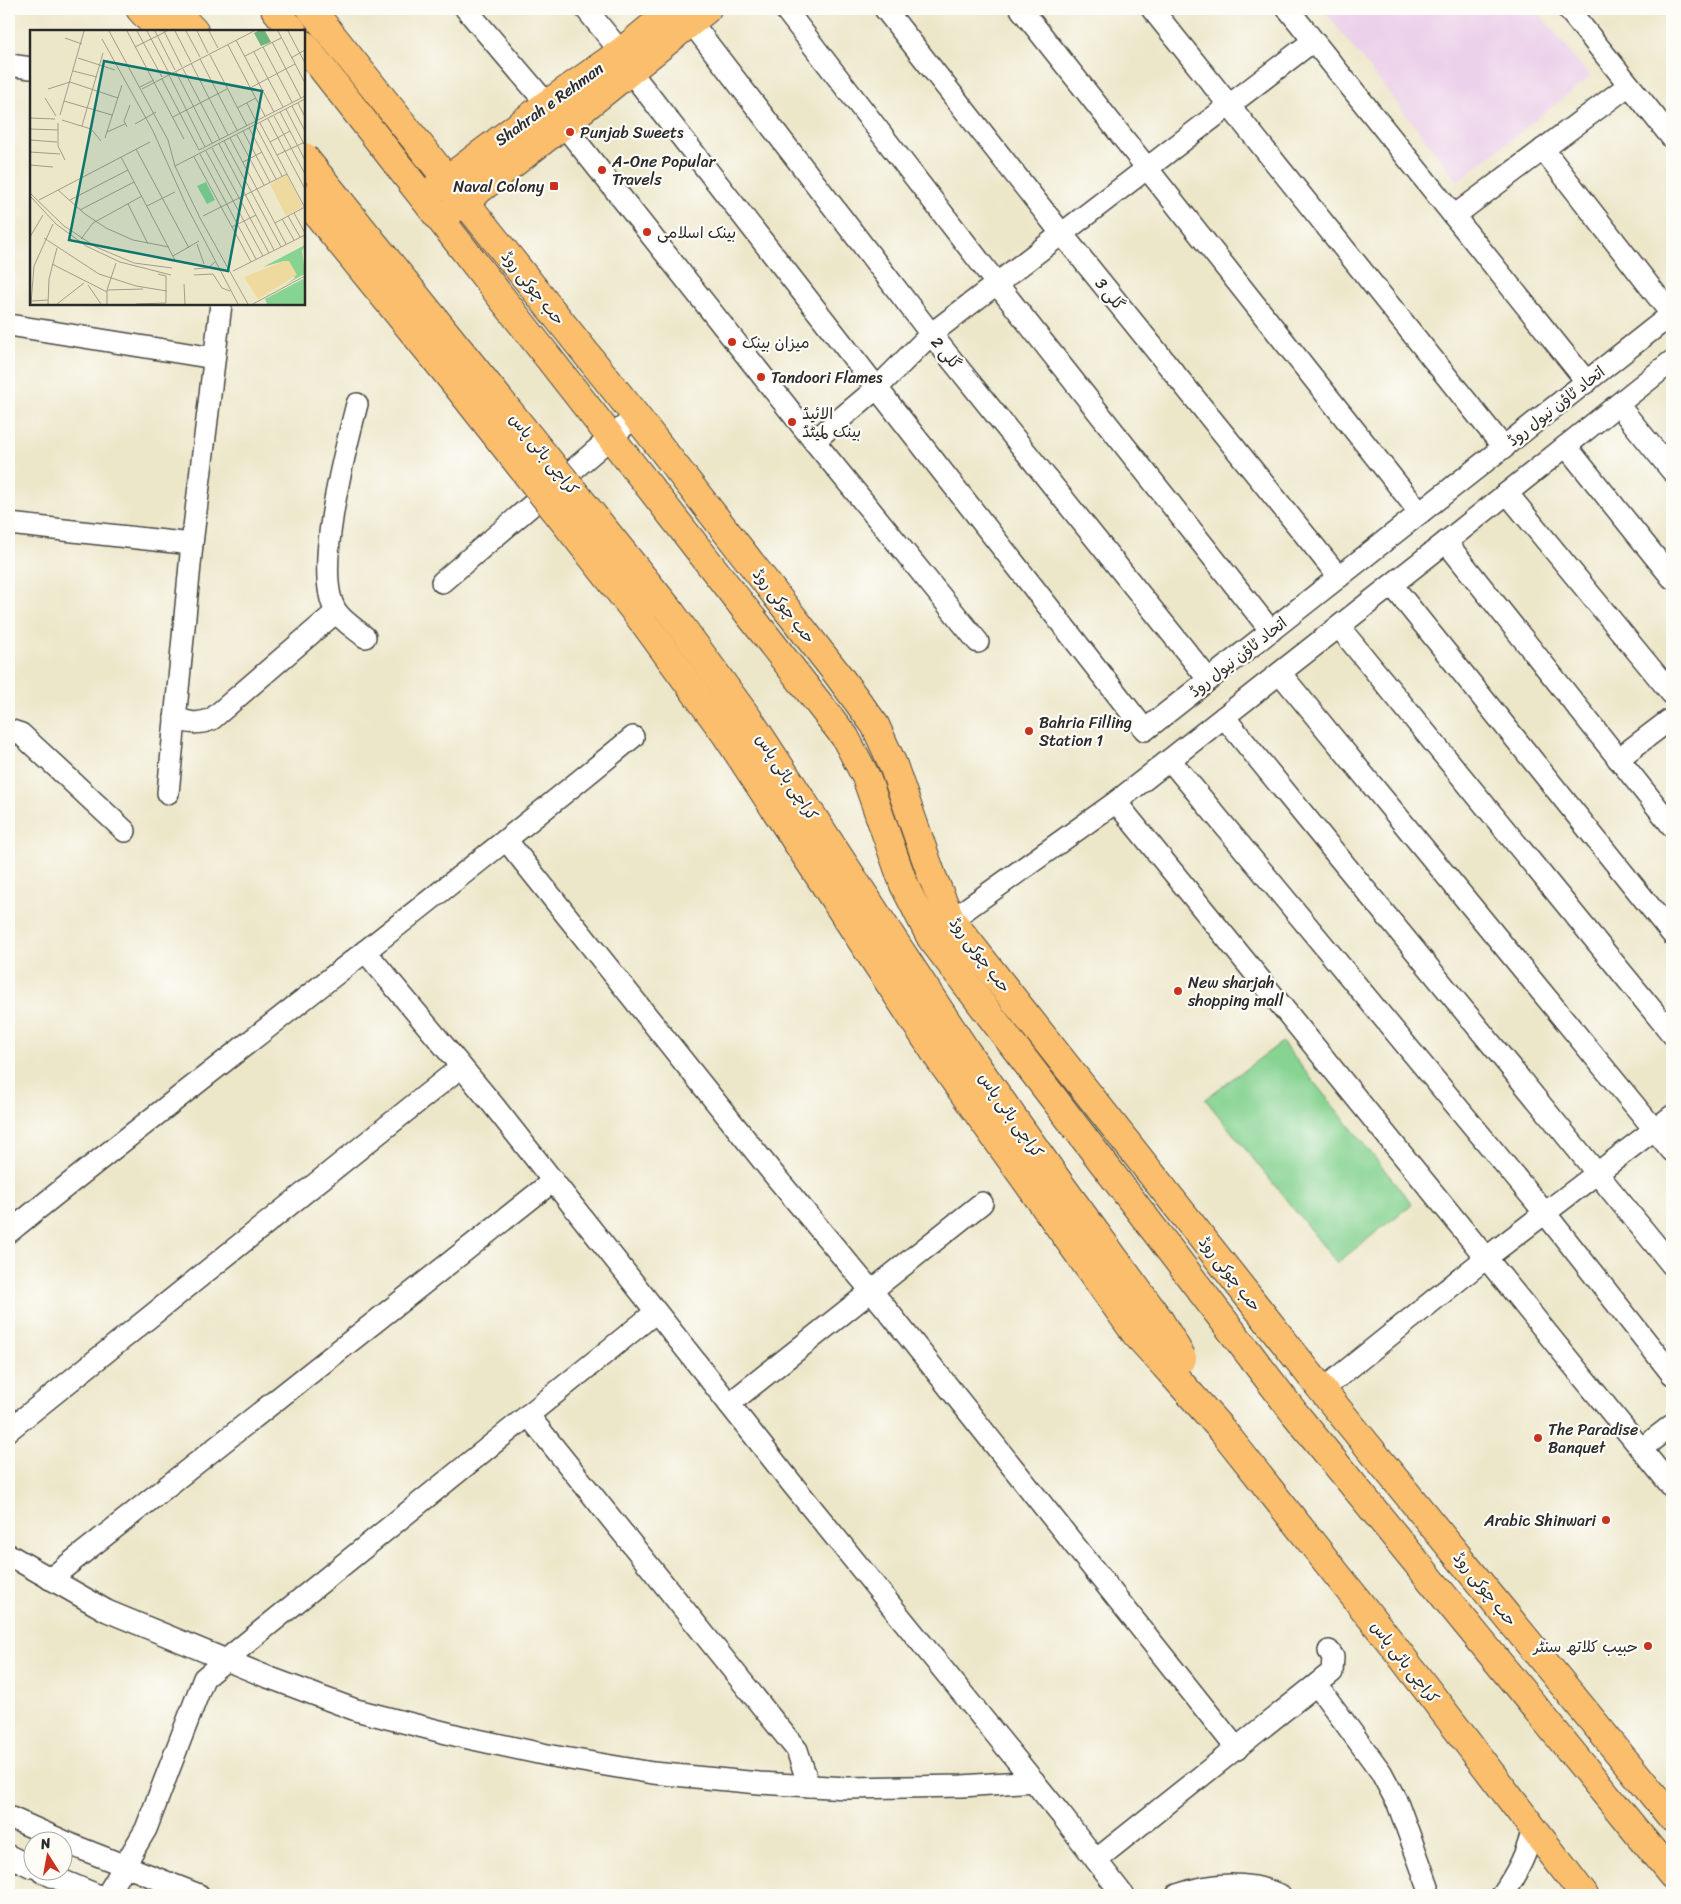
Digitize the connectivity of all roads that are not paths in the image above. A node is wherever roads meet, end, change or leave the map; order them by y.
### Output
1 (140, 9) edge
2 (173, 9) edge
3 (275, 9) edge
4 (311, 9) edge
5 (466, 9) edge
6 (586, 9) edge
7 (785, 9) edge
8 (885, 9) edge
9 (1021, 9) edge
10 (1152, 9) edge
11 (1288, 9) edge
12 (1568, 9) edge
13 (691, 13) edge
14 (159, 30) edge
15 (193, 30) edge
16 (292, 30) edge
17 (1314, 41) junction
18 (305, 46) edge
19 (626, 61) junction
20 (9, 65) edge
21 (30, 68) edge
22 (1629, 84) junction
23 (1229, 106) junction
24 (555, 114) junction
25 (1672, 138) edge
26 (1543, 149) junction
27 (305, 158) edge
28 (1148, 168) junction
29 (448, 179) junction
30 (424, 197) junction
31 (305, 199) edge
32 (465, 202) junction
33 (1454, 216) junction
34 (441, 219) junction
35 (1062, 234) junction
36 (997, 284) junction
37 (221, 305) edge
38 (1672, 315) edge
39 (9, 325) edge
40 (931, 334) junction
41 (214, 358) junction
42 (1672, 361) edge
43 (1587, 382) junction
44 (877, 388) junction
45 (357, 404) dead end
46 (1618, 405) junction
47 (636, 416) junction
48 (611, 438) junction
49 (814, 441) junction
50 (1566, 446) junction
51 (1504, 448) junction
52 (1672, 471) edge
53 (1507, 492) junction
54 (1420, 513) junction
55 (9, 524) edge
56 (1446, 542) junction
57 (192, 544) junction
58 (1339, 577) junction
59 (1672, 578) edge
60 (442, 582) dead end
61 (1392, 586) junction
62 (336, 612) junction
63 (1339, 627) junction
64 (1271, 631) junction
65 (365, 637) dead end
66 (978, 642) dead end
67 (1280, 673) junction
68 (1209, 680) junction
69 (1672, 694) edge
70 (1224, 717) junction
71 (175, 718) junction
72 (1672, 718) edge
73 (9, 730) edge
74 (633, 737) dead end
75 (1618, 759) junction
76 (1170, 760) junction
77 (168, 792) dead end
78 (1116, 802) junction
79 (1672, 826) edge
80 (125, 831) dead end
81 (506, 841) junction
82 (951, 920) junction
83 (1672, 934) edge
84 (931, 938) junction
85 (365, 951) junction
86 (1672, 1034) edge
87 (461, 1067) junction
88 (1672, 1116) edge
89 (1655, 1130) junction
90 (1672, 1151) edge
91 (1597, 1173) junction
92 (553, 1181) junction
93 (982, 1203) dead end
94 (1544, 1213) junction
95 (9, 1232) edge
96 (1486, 1258) junction
97 (1672, 1265) edge
98 (871, 1291) junction
99 (656, 1312) junction
100 (1174, 1363) junction
101 (1672, 1374) edge
102 (1322, 1390) junction
103 (729, 1404) junction
104 (528, 1415) junction
105 (1672, 1424) edge
106 (9, 1430) edge
107 (1641, 1449) junction
108 (1672, 1487) edge
109 (9, 1555) edge
110 (50, 1579) junction
111 (1329, 1651) dead end
112 (226, 1660) junction
113 (1317, 1685) junction
114 (1237, 1749) junction
115 (1034, 1781) junction
116 (808, 1786) junction
117 (9, 1817) edge
118 (1672, 1818) edge
119 (1533, 1828) junction
120 (9, 1856) edge
121 (1096, 1860) junction
122 (22, 1862) edge
123 (124, 1866) junction
124 (1672, 1875) edge
125 (66, 1882) edge
126 (1428, 1886) dead end
127 (97, 1895) edge
128 (107, 1895) edge
129 (199, 1895) edge
130 (1122, 1895) edge
131 (1178, 1895) edge
132 (1280, 1895) edge
133 (1502, 1895) edge
134 (1584, 1895) edge

1 - 14 main road
2 - 15 main road
3 - 16 main road
4 - 29 main road, حب چوکی روڈ
5 - 24 street
6 - 19 street
7 - 36 street
8 - 35 street, گلی 3
9 - 28 street
10 - 23 street
11 - 17 street
12 - 22 street
13 - 19 main road, Shahrah e Rehman
13 - 40 street, گلی 2
17 - 23 street
17 - 33 street
18 - 30 main road
19 - 24 main road, Shahrah e Rehman
19 - 44 street
20 - 21 street
22 - 25 street
22 - 26 street
23 - 28 street
23 - 51 street
24 - 29 main road, Shahrah e Rehman
24 - 32 main road, Shahrah e Rehman
24 - 49 street
26 - 33 street
26 - 38 street
27 - 100 main road, کراچی بائی پاس, bridge
28 - 35 street
28 - 54 street
29 - 30 main road, Shahrah e Rehman
29 - 32 main road, حب چوکی روڈ
30 - 34 main road
31 - 100 main road, کراچی بائی پاس, bridge
32 - 34 main road, Shahrah e Rehman
32 - 47 main road, حب چوکی روڈ
33 - 43 street
34 - 48 main road
35 - 36 street
35 - 58 street, گلی 3
36 - 40 street
36 - 64 street
37 - 41 street
38 - 43 street, اتحاد ٹاؤن نیول روڈ
39 - 41 street
40 - 44 street
40 - 68 street, گلی 2
41 - 57 street
42 - 46 street
43 - 51 street, اتحاد ٹاؤن نیول روڈ
44 - 49 street
44 - 68 street, اتحاد ٹاؤن نیول روڈ
45 - 62 street
46 - 50 street
46 - 52 street
47 - 48 street
47 - 82 main road, حب چوکی روڈ
48 - 60 street
48 - 84 main road
49 - 66 street
50 - 53 street
50 - 59 street
51 - 54 street, اتحاد ٹاؤن نیول روڈ
53 - 56 street
53 - 69 street
54 - 58 street, اتحاد ٹاؤن نیول روڈ
55 - 57 street
56 - 61 street
56 - 75 street
57 - 71 street
58 - 64 street, اتحاد ٹاؤن نیول روڈ
61 - 63 street
61 - 83 street
62 - 65 street
62 - 71 street
63 - 67 street
63 - 86 street
64 - 68 street, اتحاد ٹاؤن نیول روڈ
67 - 70 street
67 - 89 street
70 - 76 street
70 - 91 street
71 - 77 street
72 - 75 street
73 - 80 street
74 - 81 street
75 - 79 street
76 - 78 street
76 - 94 street
78 - 82 street
78 - 96 street
81 - 85 street
81 - 98 street
82 - 84 street
82 - 102 main road, حب چوکی روڈ
84 - 124 main road
85 - 87 street
85 - 95 street
87 - 92 street
87 - 106 street
88 - 89 street
89 - 90 street
89 - 91 street
91 - 94 street
91 - 97 street
92 - 99 street
92 - 110 street
93 - 98 street
94 - 96 street
94 - 101 street
96 - 102 street
96 - 107 street
98 - 103 street
98 - 114 street
99 - 103 street
99 - 104 street
100 - 119 main road, کراچی بائی پاس
102 - 118 main road, حب چوکی روڈ
103 - 115 street
104 - 112 street
104 - 116 street
105 - 107 street
107 - 108 street
109 - 110 street
110 - 112 street
111 - 113 street
112 - 116 street
112 - 123 street
113 - 114 street
113 - 126 street
114 - 121 street
115 - 116 street
115 - 121 street
117 - 123 street
119 - 133 street
119 - 134 main road, کراچی بائی پاس
120 - 122 street
121 - 130 street
123 - 128 street
123 - 129 street
125 - 127 street
131 - 132 street

